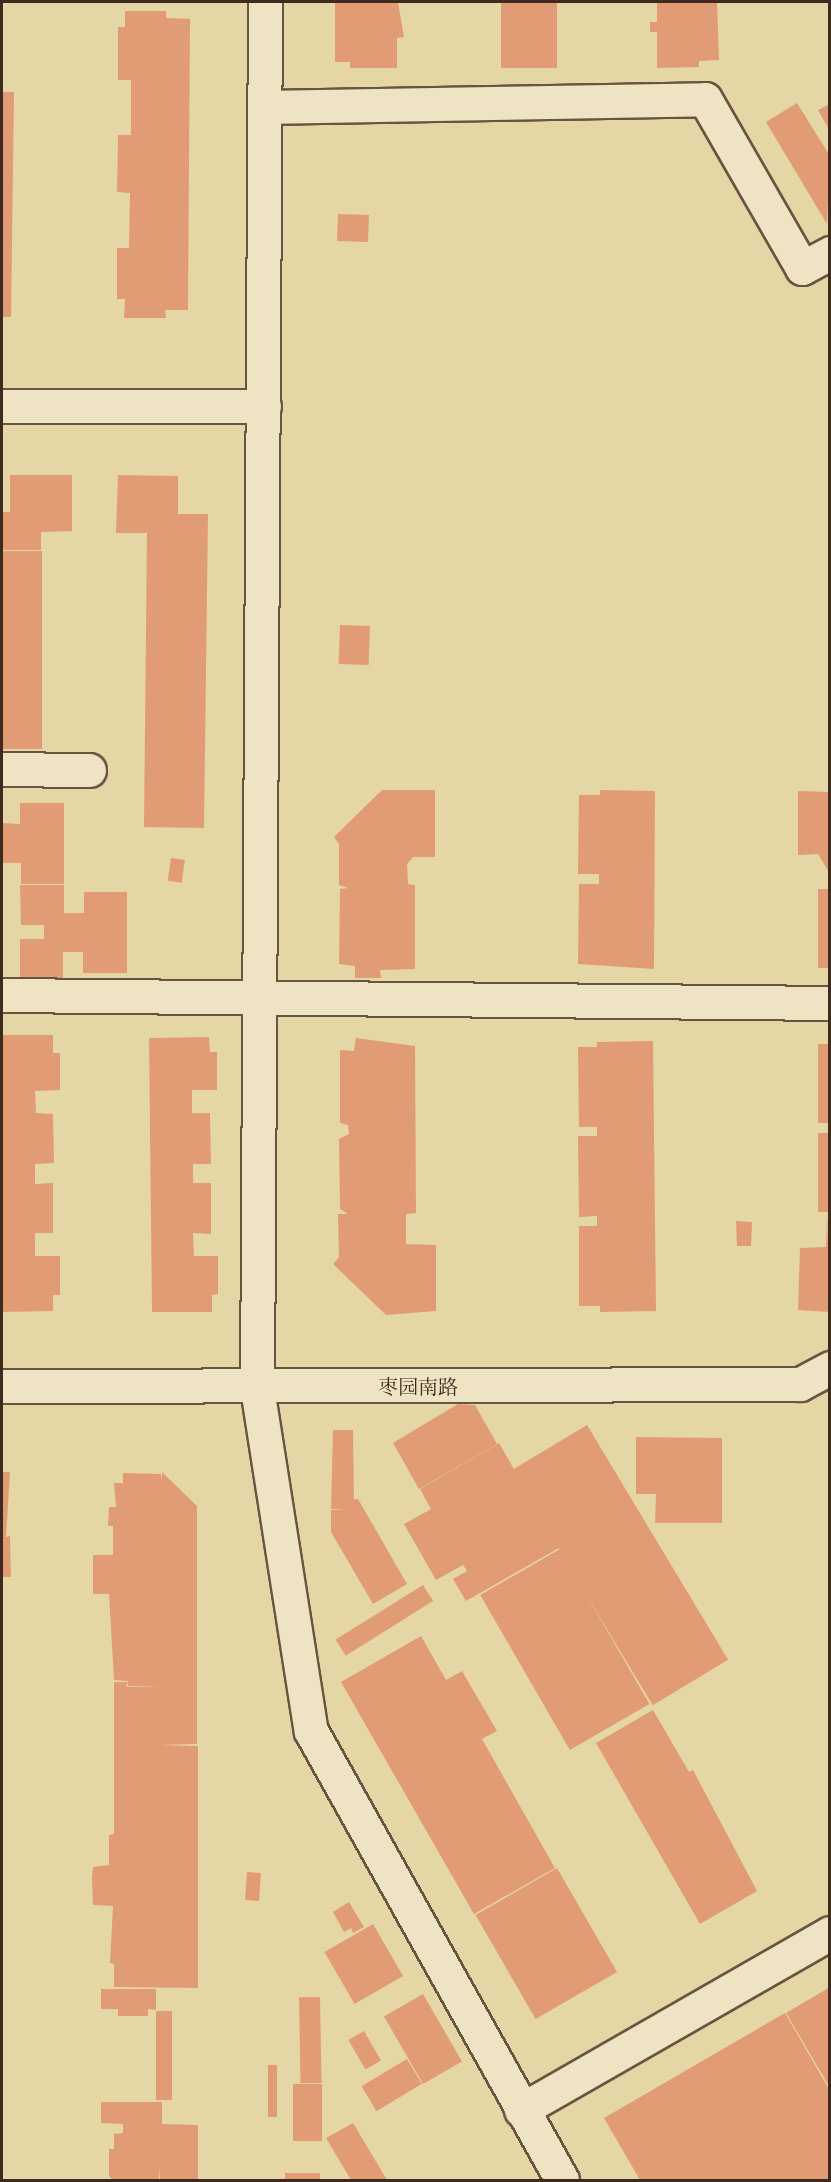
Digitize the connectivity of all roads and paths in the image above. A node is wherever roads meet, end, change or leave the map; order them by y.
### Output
1 (265, 2) edge
2 (265, 107) junction
3 (830, 253) edge
4 (2, 406) edge
5 (264, 406) junction
6 (2, 769) edge
7 (89, 770) dead end
8 (2, 995) edge
9 (260, 997) junction
10 (830, 1003) edge
11 (830, 1368) edge
12 (2, 1386) edge
13 (257, 1388) junction
14 (830, 1933) edge
15 (521, 2110) junction
16 (562, 2181) edge

1 - 2 street
2 - 3 street
2 - 5 street
4 - 5 street
5 - 9 street
6 - 7 street
8 - 9 street
9 - 10 street
9 - 13 street
11 - 13 street, 枣园南路
12 - 13 street, 枣园南路
13 - 15 street
14 - 15 street
15 - 16 street

